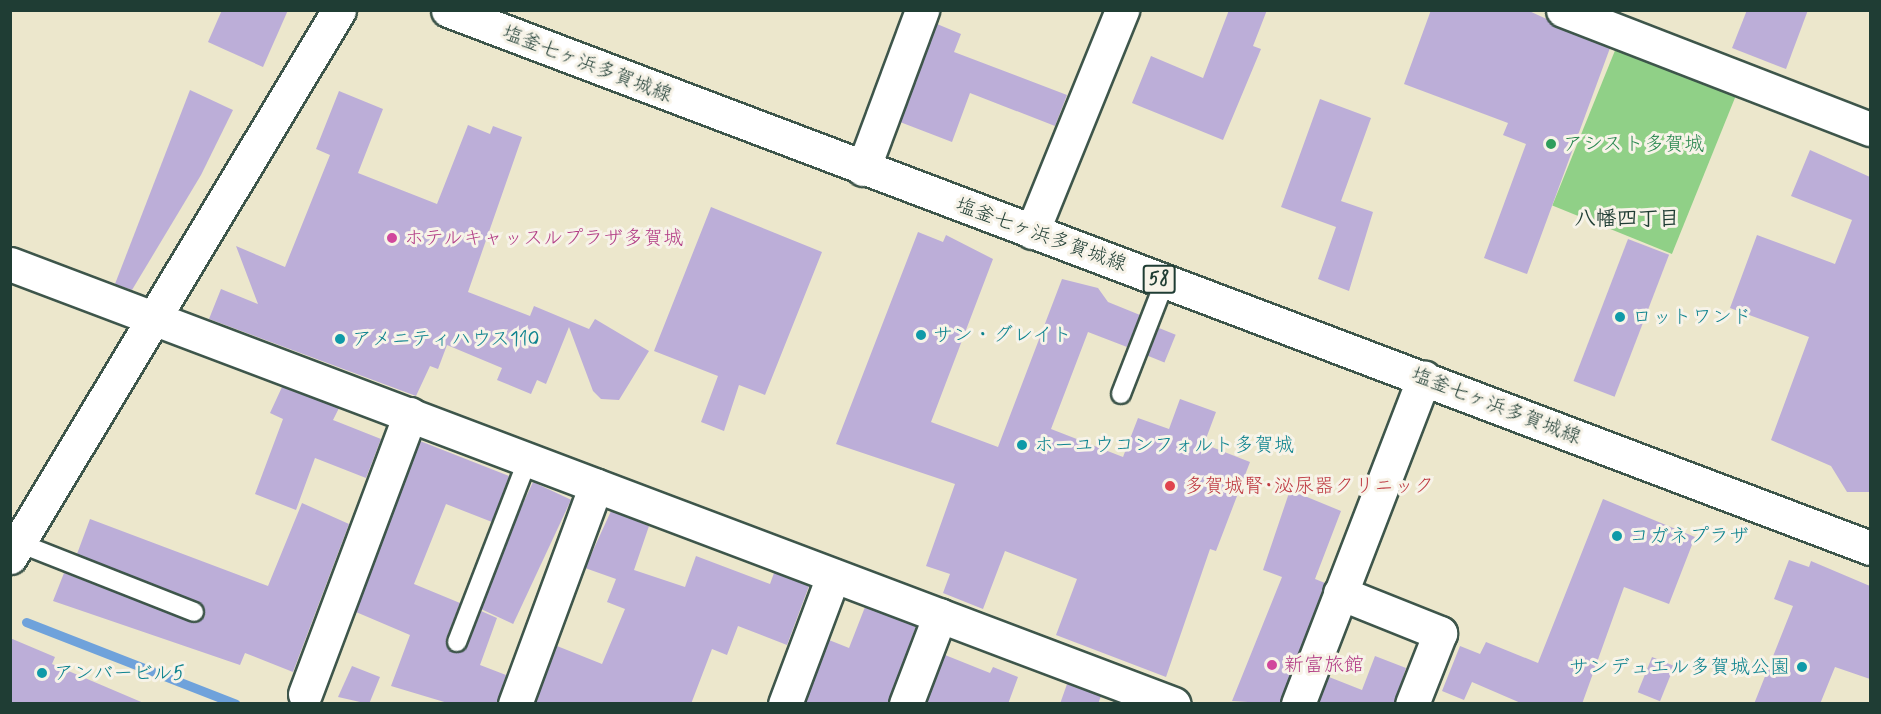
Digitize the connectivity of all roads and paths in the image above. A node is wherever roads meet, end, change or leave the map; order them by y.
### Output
1 (339, 10) edge
2 (448, 10) edge
3 (922, 10) edge
4 (1122, 10) edge
5 (1563, 10) edge
6 (1870, 129) edge
7 (863, 169) junction
8 (1032, 232) junction
9 (10, 264) edge
10 (1165, 281) junction
11 (155, 318) junction
12 (1424, 378) junction
13 (1121, 394) dead end
14 (410, 414) junction
15 (528, 459) junction
16 (596, 485) junction
17 (1870, 548) edge
18 (15, 550) edge
19 (833, 576) junction
20 (1340, 593) junction
21 (194, 612) dead end
22 (940, 615) junction
23 (457, 642) dead end
24 (305, 694) dead end
25 (1121, 694) edge
26 (515, 704) edge
27 (785, 704) edge
28 (906, 704) edge
29 (1174, 704) edge
30 (1298, 704) edge
31 (1412, 704) edge

1 - 11 street
2 - 7 street, 塩釜七ヶ浜多賀城線 / 58
3 - 7 street
4 - 8 street
5 - 6 street
7 - 8 street, 塩釜七ヶ浜多賀城線 / 58
8 - 10 street, 塩釜七ヶ浜多賀城線 / 58
9 - 11 street
10 - 12 street, 塩釜七ヶ浜多賀城線 / 58
10 - 13 lane
11 - 14 street
11 - 18 street
12 - 17 street, 塩釜七ヶ浜多賀城線 / 58
12 - 20 street
14 - 15 street
14 - 24 street
15 - 16 street
15 - 23 lane
16 - 19 street
16 - 26 street
18 - 21 lane
19 - 22 street
19 - 27 street
20 - 30 street
20 - 31 street
22 - 25 street
22 - 28 street
25 - 29 street

